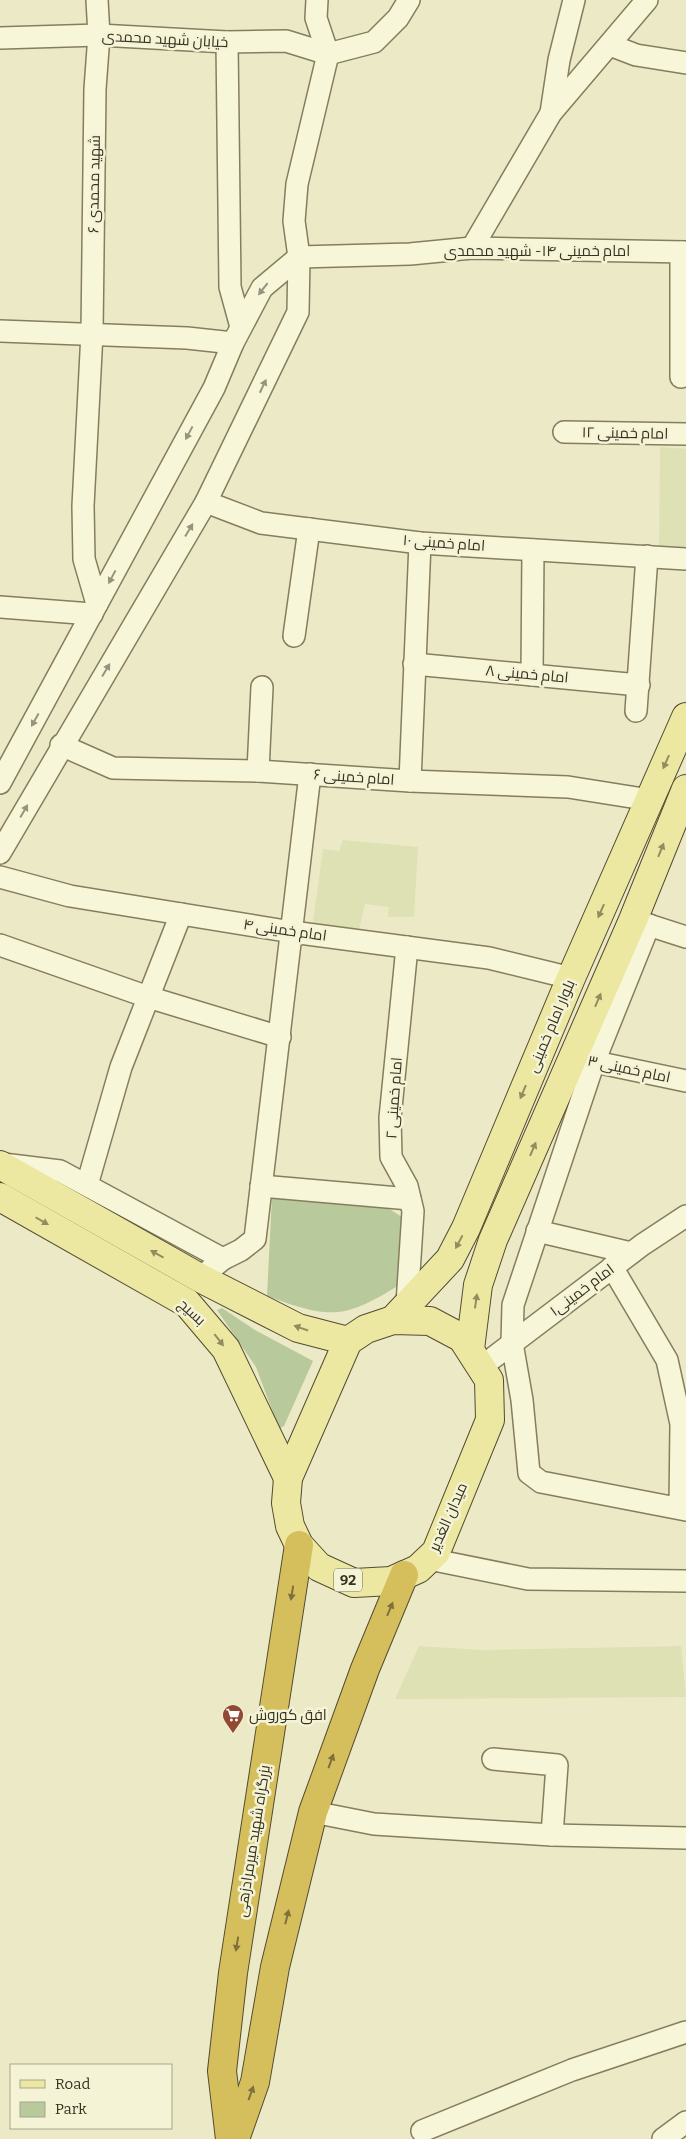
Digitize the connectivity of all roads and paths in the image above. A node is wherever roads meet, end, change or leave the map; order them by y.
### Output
1 (97, 0) edge
2 (317, 0) edge
3 (409, 0) edge
4 (574, 0) edge
5 (647, 0) edge
6 (99, 35) junction
7 (0, 38) edge
8 (227, 42) junction
9 (610, 45) junction
10 (328, 54) junction
11 (686, 63) edge
12 (551, 113) junction
13 (472, 248) junction
14 (684, 252) edge
15 (299, 257) junction
16 (0, 331) edge
17 (92, 334) junction
18 (237, 335) junction
19 (681, 377) dead end
20 (564, 432) dead end
21 (686, 434) edge
22 (206, 502) junction
23 (309, 529) junction
24 (420, 543) junction
25 (533, 550) junction
26 (647, 556) junction
27 (686, 559) edge
28 (0, 607) edge
29 (95, 609) junction
30 (294, 636) dead end
31 (414, 664) junction
32 (532, 674) junction
33 (639, 684) junction
34 (262, 687) dead end
35 (636, 711) dead end
36 (686, 718) edge
37 (61, 746) junction
38 (258, 771) junction
39 (310, 774) junction
40 (410, 781) junction
41 (0, 783) edge
42 (686, 789) edge
43 (650, 800) junction
44 (0, 853) edge
45 (0, 877) edge
46 (181, 914) junction
47 (641, 922) junction
48 (292, 932) junction
49 (686, 937) edge
50 (0, 946) edge
51 (407, 947) junction
52 (571, 978) junction
53 (148, 997) junction
54 (280, 1038) junction
55 (583, 1060) junction
56 (686, 1081) edge
57 (0, 1164) edge
58 (87, 1185) junction
59 (260, 1186) junction
60 (0, 1197) edge
61 (410, 1198) junction
62 (686, 1216) edge
63 (537, 1231) junction
64 (631, 1253) junction
65 (223, 1259) junction
66 (612, 1267) junction
67 (200, 1278) junction
68 (187, 1303) junction
69 (400, 1312) junction
70 (348, 1341) junction
71 (512, 1343) junction
72 (475, 1358) junction
73 (288, 1478) junction
74 (683, 1509) edge
75 (299, 1545) junction
76 (429, 1559) junction
77 (404, 1575) junction
78 (686, 1581) edge
79 (493, 1759) dead end
80 (313, 1812) junction
81 (552, 1836) junction
82 (686, 1838) edge
83 (686, 2032) edge
84 (686, 2122) edge
85 (422, 2131) dead end
86 (230, 2139) edge
87 (235, 2139) edge
88 (663, 2139) edge

1 - 6 street, شهید محمدی ۶
2 - 10 street
3 - 10 street
4 - 12 street
5 - 9 street
6 - 7 street, خیابان شهید محمدی
6 - 8 street, خیابان شهید محمدی
6 - 17 street, شهید محمدی ۶
8 - 10 street, خیابان شهید محمدی
8 - 18 street
9 - 11 street
9 - 12 street
10 - 15 street
12 - 13 street
13 - 14 street, امام خمینی ۱۴- شهید محمدی
13 - 15 street, امام خمینی ۱۴- شهید محمدی
14 - 19 street
15 -> 18 street
22 -> 15 street
16 - 17 street
17 - 18 street
17 - 29 street, شهید محمدی ۶
18 -> 29 street
20 - 21 street, امام خمینی ۱۲
22 - 23 street, امام خمینی ۱۰
37 -> 22 street
23 - 24 street, امام خمینی ۱۰
23 - 30 street
24 - 25 street, امام خمینی ۱۰
24 - 31 street
25 - 26 street, امام خمینی ۱۰
25 - 32 street
26 - 27 street, امام خمینی ۱۰
26 - 33 street
28 - 29 street
29 -> 41 street
31 - 32 street, امام خمینی ۸
31 - 40 street
32 - 33 street, امام خمینی ۸
33 - 35 street
34 - 38 street
36 -> 43 main road, بلوار امام خمینی
37 - 38 street, امام خمینی ۶
44 -> 37 street
38 - 39 street, امام خمینی ۶
39 - 40 street, امام خمینی ۶
39 - 48 street
40 - 43 street, امام خمینی ۶
47 -> 42 main road
43 -> 52 main road, بلوار امام خمینی
45 - 46 street, امام خمینی ۴
46 - 48 street, امام خمینی ۴
46 - 53 street
47 - 49 street
47 - 55 main road
48 - 51 street, امام خمینی ۴
48 - 54 street
50 - 53 street
51 - 52 street, امام خمینی ۴
51 - 61 street, امام خمینی ۲
52 -> 69 main road, بلوار امام خمینی
53 - 54 street
53 - 58 street
54 - 59 street
55 - 56 street, امام خمینی ۳
55 - 63 street
72 -> 55 main road
57 - 58 street
67 -> 57 main road, بسیج
58 - 65 street
59 - 61 street
59 - 65 street
60 -> 68 main road, بسیج
61 - 69 street, امام خمینی ۲
62 - 64 street, امام خمینی۱
63 - 64 street
63 - 71 street
64 - 66 street, امام خمینی۱
65 - 67 street
66 - 71 street, امام خمینی۱
66 - 74 street
67 - 68 main road
70 -> 67 main road, بسیج
68 -> 73 main road, بسیج
69 - 70 main road, میدان الغدیر / 92
69 - 72 main road, میدان الغدیر / 92
70 - 73 main road, میدان الغدیر / 92
71 - 72 street, امام خمینی۱
71 - 74 street
72 - 76 main road, میدان الغدیر / 92
73 - 75 main road, میدان الغدیر / 92
75 - 77 main road, میدان الغدیر / 92
75 -> 86 highway, بزرگراه شهید میرمرادزهی
76 - 77 main road, میدان الغدیر / 92
76 - 78 street
80 -> 77 highway
79 - 81 street
80 - 81 street
87 -> 80 highway
81 - 82 street
83 - 85 street
84 - 88 street

